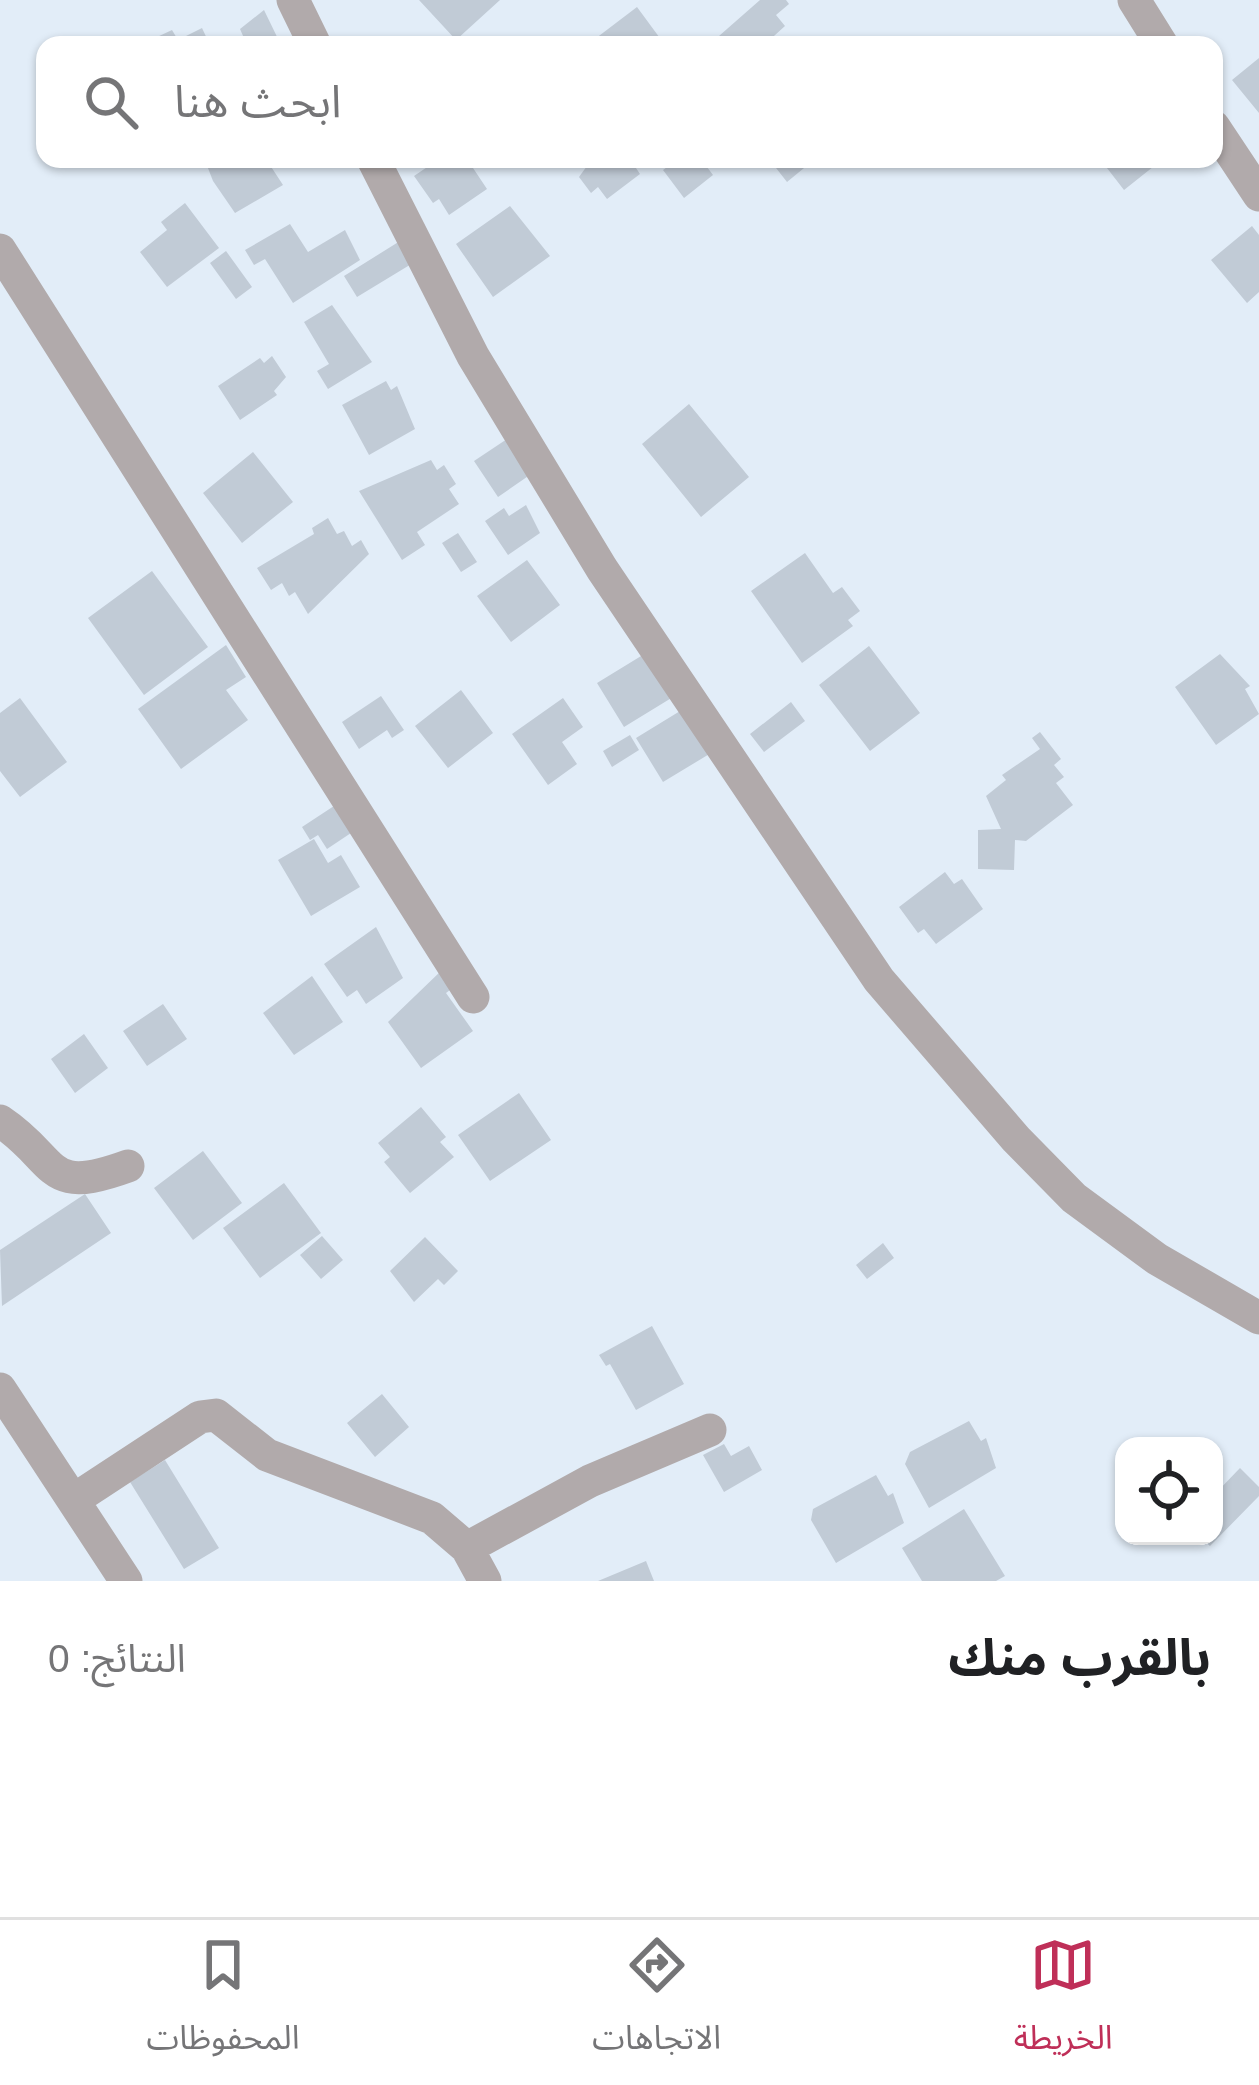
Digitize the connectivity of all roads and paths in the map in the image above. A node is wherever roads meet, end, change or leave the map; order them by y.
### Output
1 (293, 0) edge
2 (1134, 0) edge
3 (311, 36) edge
4 (1156, 36) edge
5 (1223, 141) edge
6 (378, 168) edge
7 (1259, 195) edge
8 (0, 250) edge
9 (473, 997) dead end
10 (0, 1121) edge
11 (128, 1166) dead end
12 (1259, 1318) edge
13 (0, 1389) edge
14 (710, 1430) dead end
15 (75, 1499) junction
16 (467, 1548) junction
17 (126, 1581) edge
18 (485, 1581) edge

1 - 3 street
2 - 4 street
5 - 7 street
6 - 12 street
8 - 9 street
10 - 11 street
13 - 15 street
14 - 16 street
15 - 16 street
15 - 17 street
16 - 18 street

